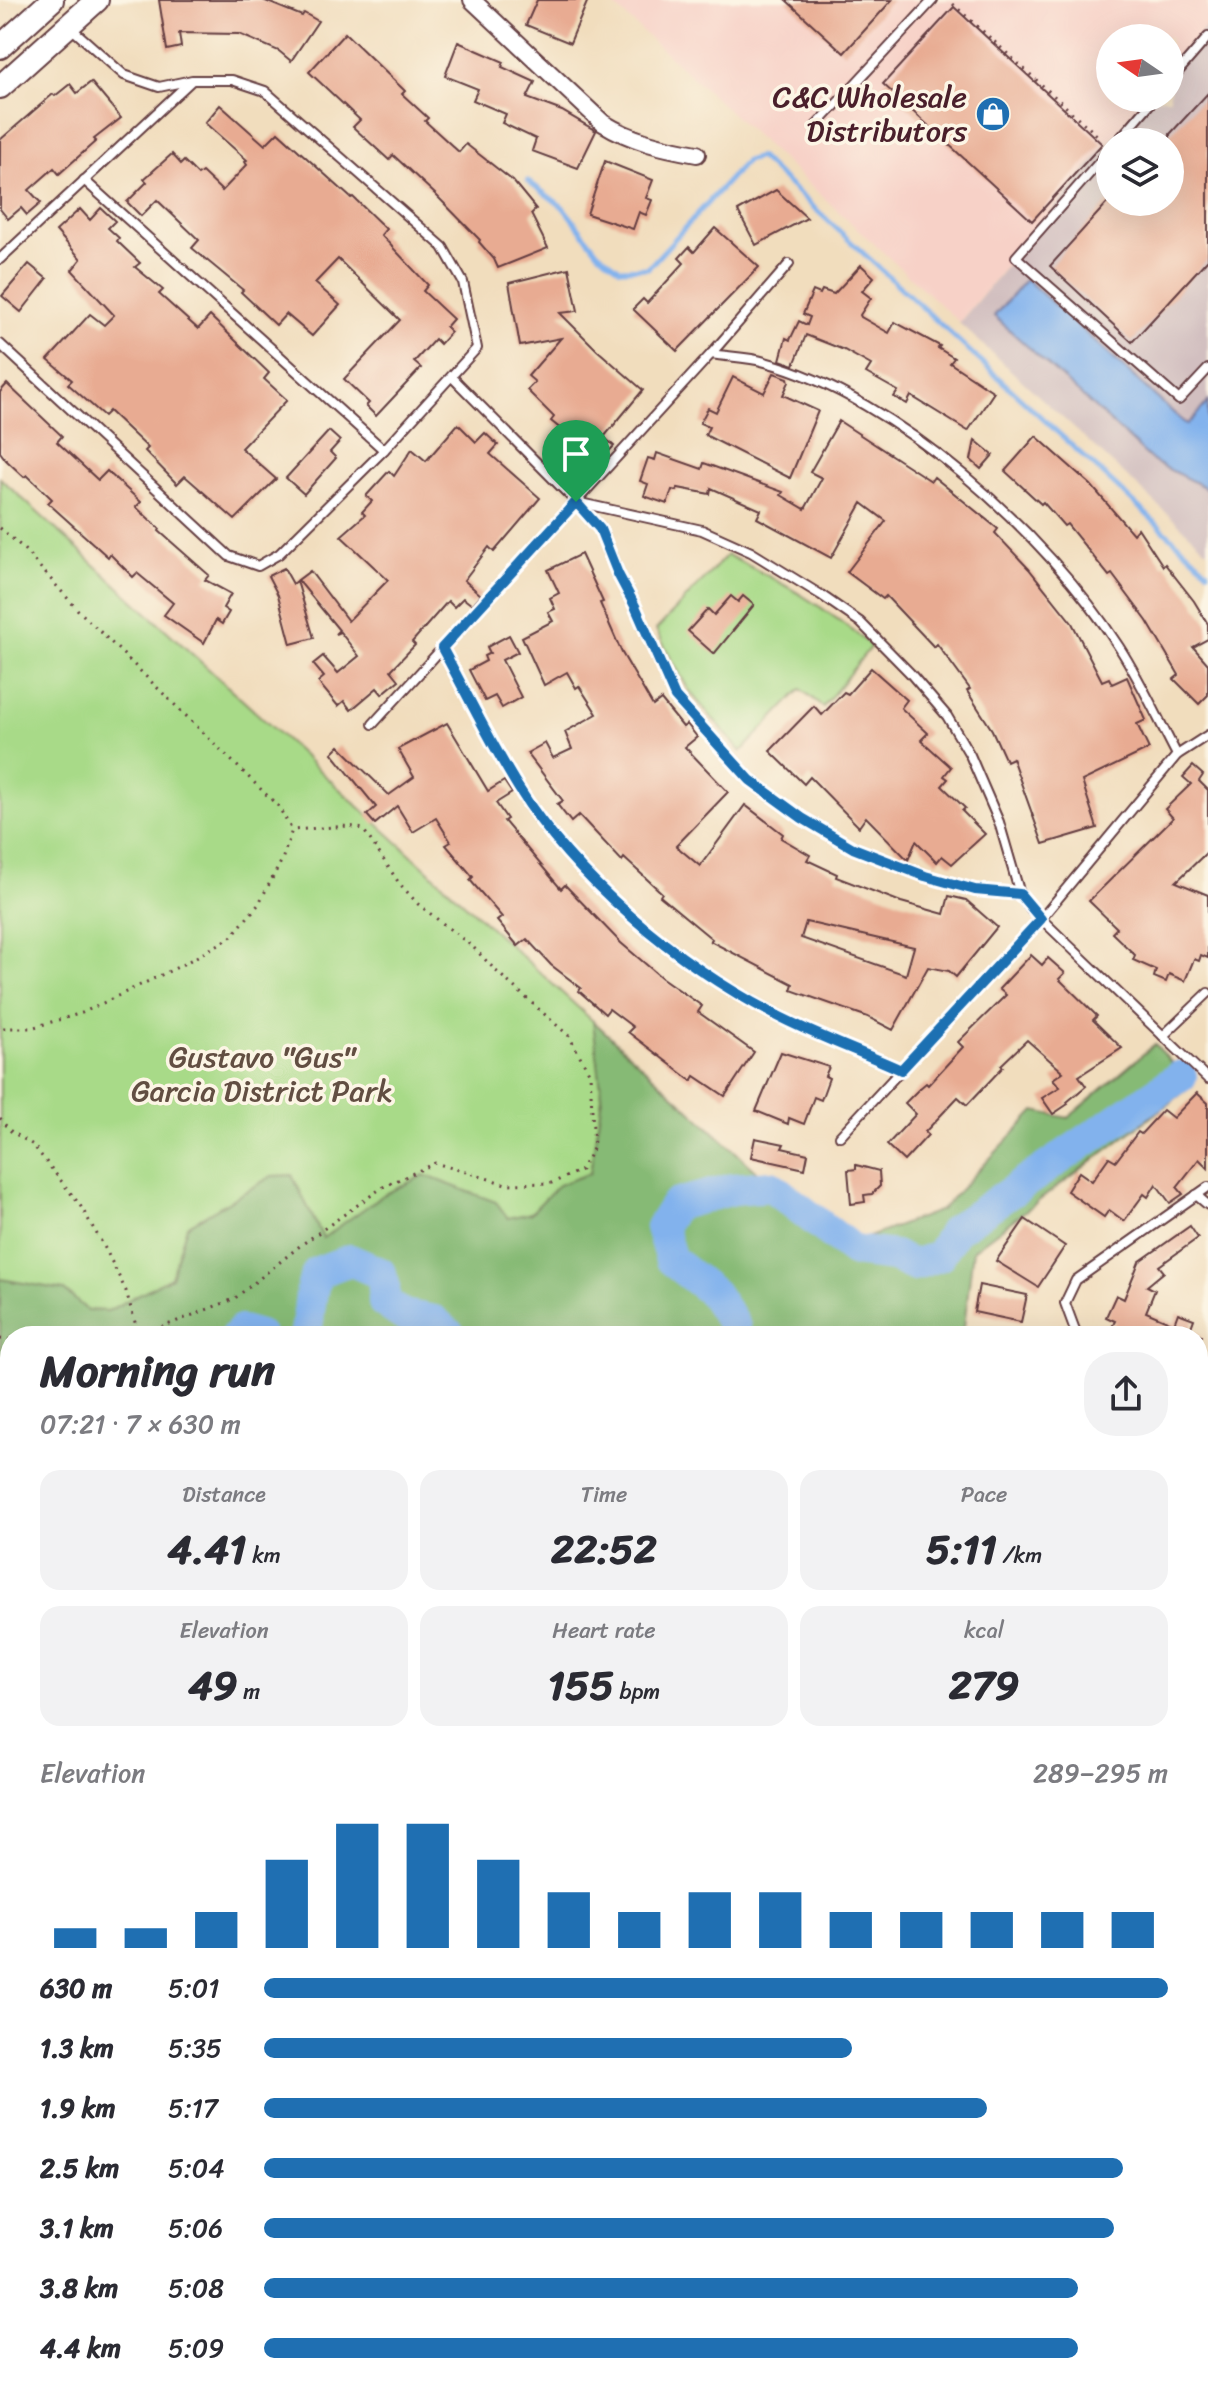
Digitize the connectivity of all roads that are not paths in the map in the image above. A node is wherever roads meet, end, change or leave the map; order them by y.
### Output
1 (97, 0) edge
2 (472, 0) edge
3 (933, 0) edge
4 (50, 2) edge
5 (68, 26) junction
6 (1208, 37) edge
7 (0, 47) edge
8 (1184, 65) edge
9 (192, 80) junction
10 (0, 87) edge
11 (1143, 112) edge
12 (815, 127) dead end
13 (1129, 128) edge
14 (697, 154) dead end
15 (1096, 166) edge
16 (84, 180) junction
17 (0, 259) edge
18 (789, 264) dead end
19 (0, 344) edge
20 (711, 354) junction
21 (1208, 369) edge
22 (452, 377) junction
23 (384, 450) junction
24 (576, 502) junction
25 (442, 648) junction
26 (373, 724) dead end
27 (1208, 735) edge
28 (1177, 755) junction
29 (1020, 894) junction
30 (1041, 919) junction
31 (1208, 993) edge
32 (1163, 1036) junction
33 (901, 1070) junction
34 (1208, 1079) edge
35 (840, 1136) dead end
36 (1208, 1187) edge
37 (1196, 1195) junction
38 (1208, 1205) edge
39 (1074, 1326) edge

1 - 5 main road
2 - 14 street
3 - 12 lane
4 - 5 main road
4 - 7 main road
5 - 9 lane
5 - 10 main road
6 - 8 lane
9 - 16 lane
9 - 22 lane
11 - 13 lane
15 - 21 lane
16 - 17 lane
16 - 23 lane
18 - 20 lane
19 - 23 lane
20 - 24 lane
20 - 28 lane
22 - 23 lane
22 - 24 lane
24 - 25 lane
24 - 29 lane
24 - 29 lane
25 - 26 lane
25 - 33 lane
27 - 28 lane
28 - 30 lane
29 - 30 lane
30 - 32 lane
30 - 33 lane
31 - 32 lane
32 - 34 lane
33 - 35 lane
36 - 37 lane
37 - 38 lane
37 - 39 lane

